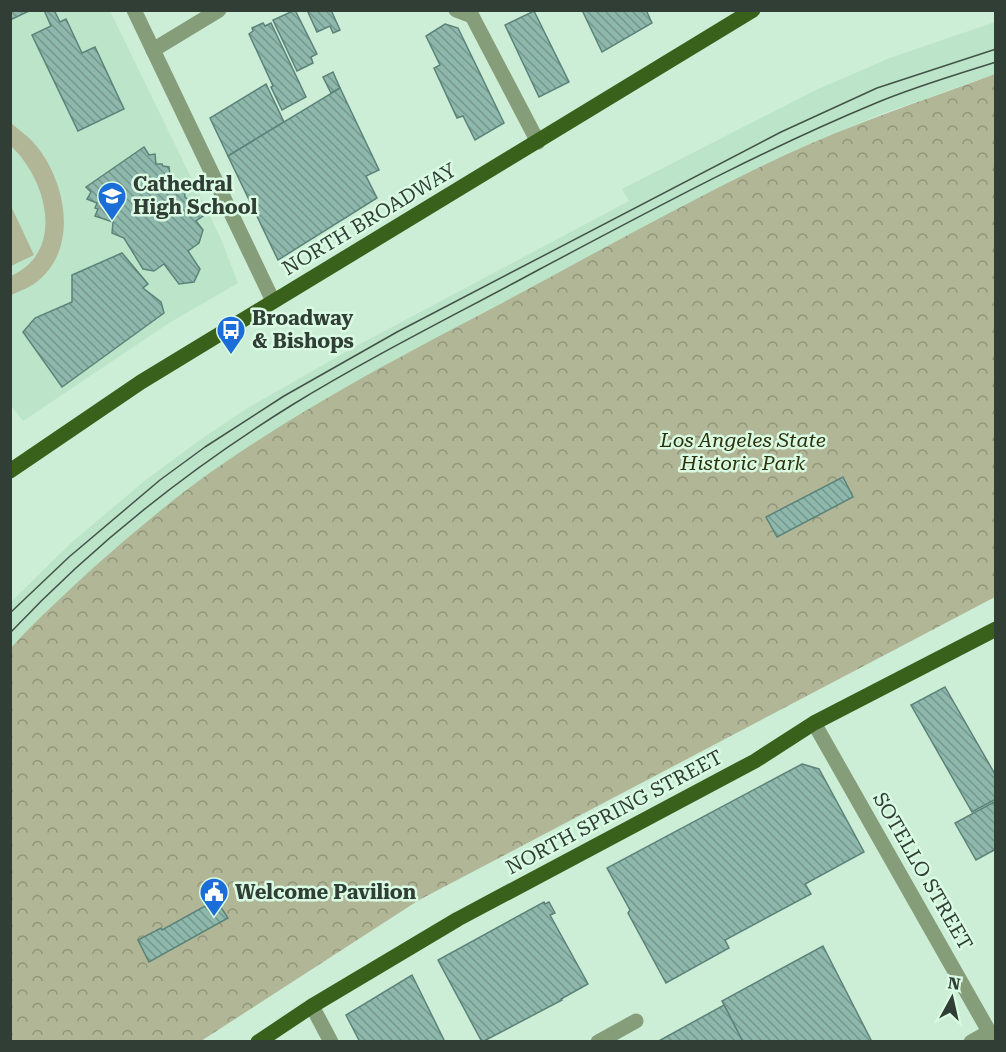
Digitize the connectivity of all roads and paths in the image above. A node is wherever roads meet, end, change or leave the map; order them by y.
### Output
1 (134, 10) edge
2 (219, 10) edge
3 (456, 10) edge
4 (753, 10) edge
5 (153, 50) junction
6 (538, 142) junction
7 (273, 301) junction
8 (10, 471) edge
9 (996, 629) edge
10 (814, 723) junction
11 (312, 1006) junction
12 (636, 1021) dead end
13 (992, 1036) edge
14 (258, 1041) edge
15 (330, 1041) edge
16 (598, 1041) edge
17 (971, 1041) edge

1 - 5 street
2 - 5 street
3 - 6 street
4 - 6 main road, NORTH BROADWAY
5 - 7 street
6 - 7 main road, NORTH BROADWAY
7 - 8 main road, NORTH BROADWAY
9 - 10 main road, NORTH SPRING STREET
10 - 11 main road, NORTH SPRING STREET
10 - 13 street, SOTELLO STREET
11 - 14 main road, NORTH SPRING STREET
11 - 15 street
12 - 16 street
13 - 17 street

